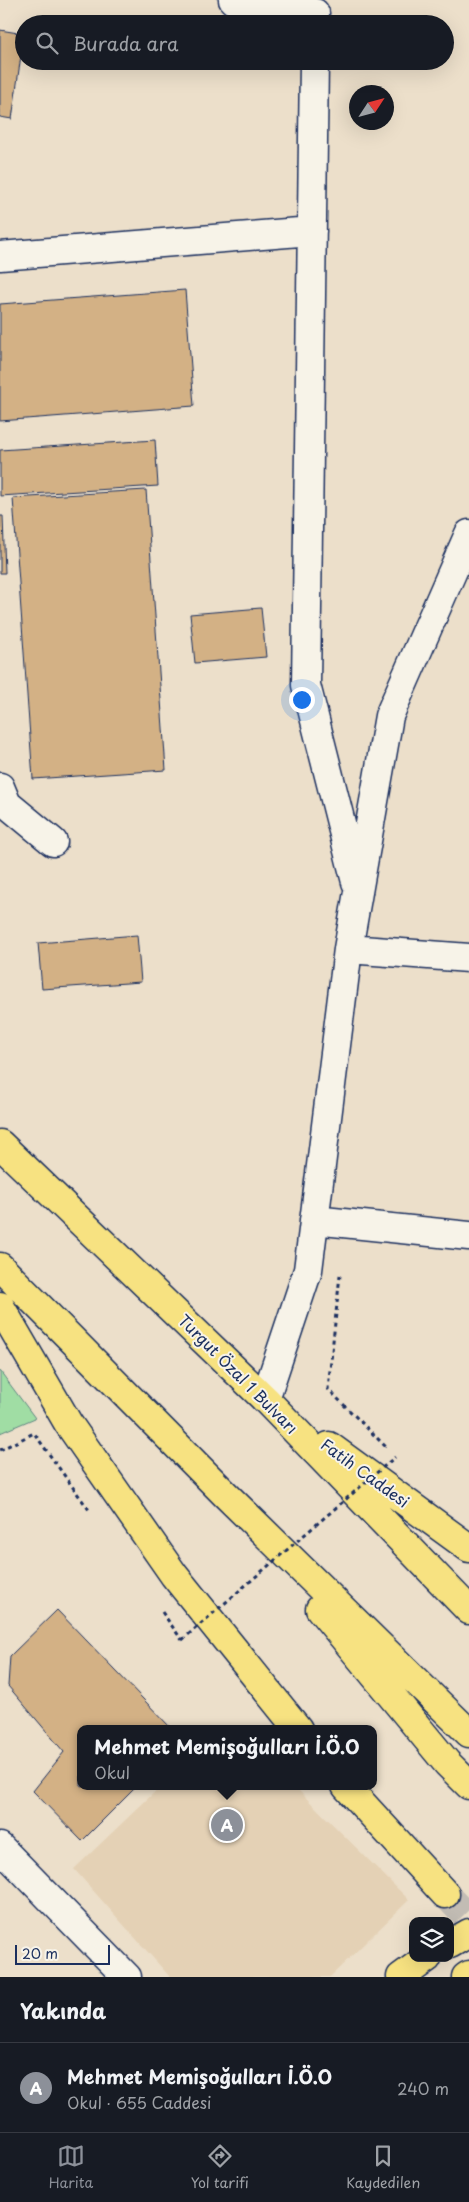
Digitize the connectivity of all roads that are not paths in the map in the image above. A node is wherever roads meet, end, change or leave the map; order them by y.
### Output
1 (233, 0) edge
2 (315, 12) edge
3 (314, 70) edge
4 (312, 231) junction
5 (0, 256) edge
6 (469, 534) edge
7 (462, 564) edge
8 (0, 787) edge
9 (53, 842) dead end
10 (359, 891) junction
11 (348, 949) junction
12 (469, 958) edge
13 (0, 1144) edge
14 (314, 1220) junction
15 (469, 1236) edge
16 (0, 1267) edge
17 (0, 1306) edge
18 (265, 1399) junction
19 (226, 1496) junction
20 (441, 1529) junction
21 (469, 1548) edge
22 (469, 1556) edge
23 (469, 1610) edge
24 (295, 1725) edge
25 (469, 1734) edge
26 (469, 1785) edge
27 (350, 1790) edge
28 (0, 1846) edge
29 (445, 1894) tunnel mouth
30 (469, 1933) edge
31 (454, 1942) edge
32 (421, 1962) edge
33 (127, 1977) edge
34 (401, 1977) edge

1 - 2 street
3 - 4 street
4 - 5 street
4 - 10 street
6 - 7 street
7 - 10 street
8 - 9 street
10 - 11 street
11 - 12 street
11 - 14 street
13 - 18 highway, Turgut Özal 1 Bulvarı
14 - 15 street
14 - 18 street
16 - 19 highway
17 - 24 highway
18 - 20 highway, Fatih Caddesi
18 - 23 highway, Turgut Özal 1 Bulvarı
19 - 25 highway
19 - 26 highway
20 - 21 highway
20 - 22 highway
27 - 29 highway
28 - 33 street
30 - 31 highway
32 - 34 highway

